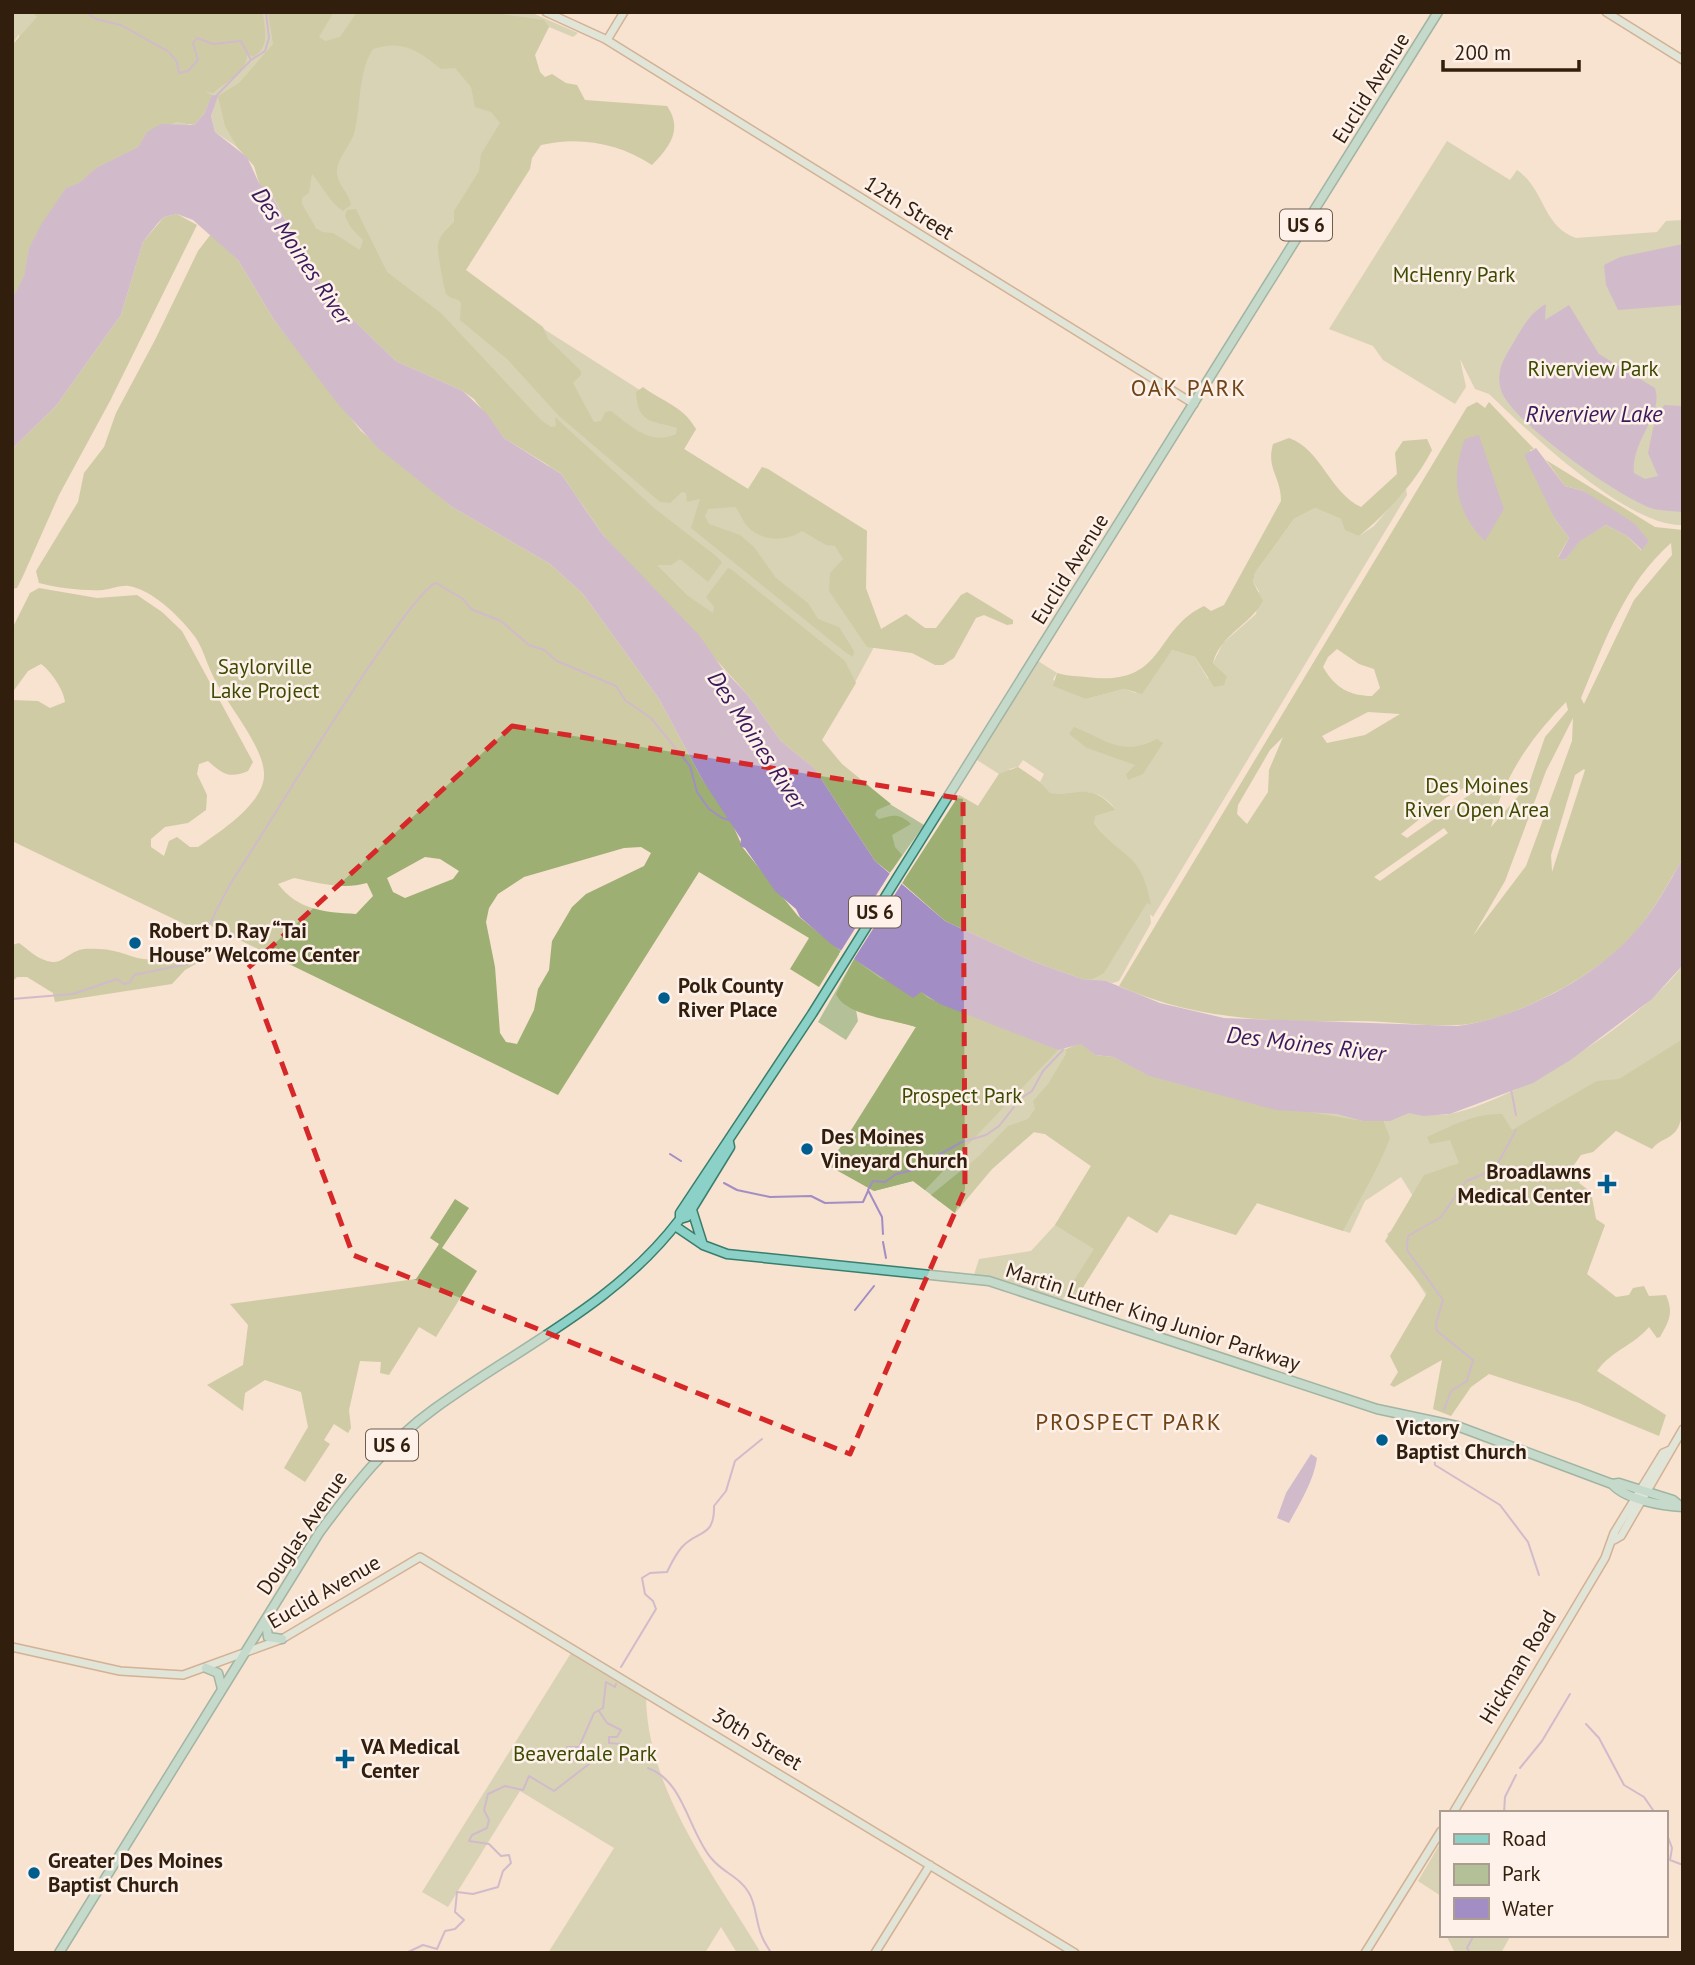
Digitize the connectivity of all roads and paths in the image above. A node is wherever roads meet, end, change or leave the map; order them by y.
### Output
1 (546, 12) edge
2 (624, 12) edge
3 (1438, 12) edge
4 (1606, 12) edge
5 (607, 40) junction
6 (1683, 60) edge
7 (1194, 404) junction
8 (729, 1142) junction
9 (692, 1210) junction
10 (678, 1222) junction
11 (704, 1245) junction
12 (1683, 1429) edge
13 (1642, 1494) junction
14 (1682, 1506) edge
15 (420, 1557) joint
16 (267, 1617) junction
17 (282, 1639) junction
18 (12, 1647) edge
19 (244, 1653) junction
20 (206, 1668) junction
21 (222, 1689) junction
22 (1454, 1811) edge
23 (1440, 1833) edge
24 (930, 1865) junction
25 (59, 1953) edge
26 (875, 1953) edge
27 (1075, 1953) edge
28 (1365, 1953) edge

1 - 5 main road, 12th Street
2 - 5 main road
3 - 7 main road, Euclid Avenue / US 6
4 - 6 main road
5 - 7 main road, 12th Street
7 - 8 main road, Euclid Avenue / US 6
8 - 9 main road, Euclid Avenue / US 6
8 - 10 main road, Euclid Avenue / US 6
9 - 10 main road, Euclid Avenue / US 6
9 - 11 main road
10 - 11 main road, Martin Luther King Junior Parkway
10 - 16 main road, Douglas Avenue / US 6
11 - 13 main road, Martin Luther King Junior Parkway
12 - 13 main road, Hickman Road
13 - 14 main road, Martin Luther King Junior Parkway
13 - 22 main road, Hickman Road
15 - 17 main road, Euclid Avenue
15 - 24 main road, 30th Street
16 - 17 main road
16 - 19 main road, Douglas Avenue / US 6
17 - 19 main road, Euclid Avenue
18 - 20 main road, Euclid Avenue
19 - 20 main road, Euclid Avenue
19 - 21 main road, Douglas Avenue / US 6
20 - 21 main road
21 - 25 main road, Douglas Avenue / US 6
23 - 28 main road
24 - 26 main road
24 - 27 main road, 30th Street

